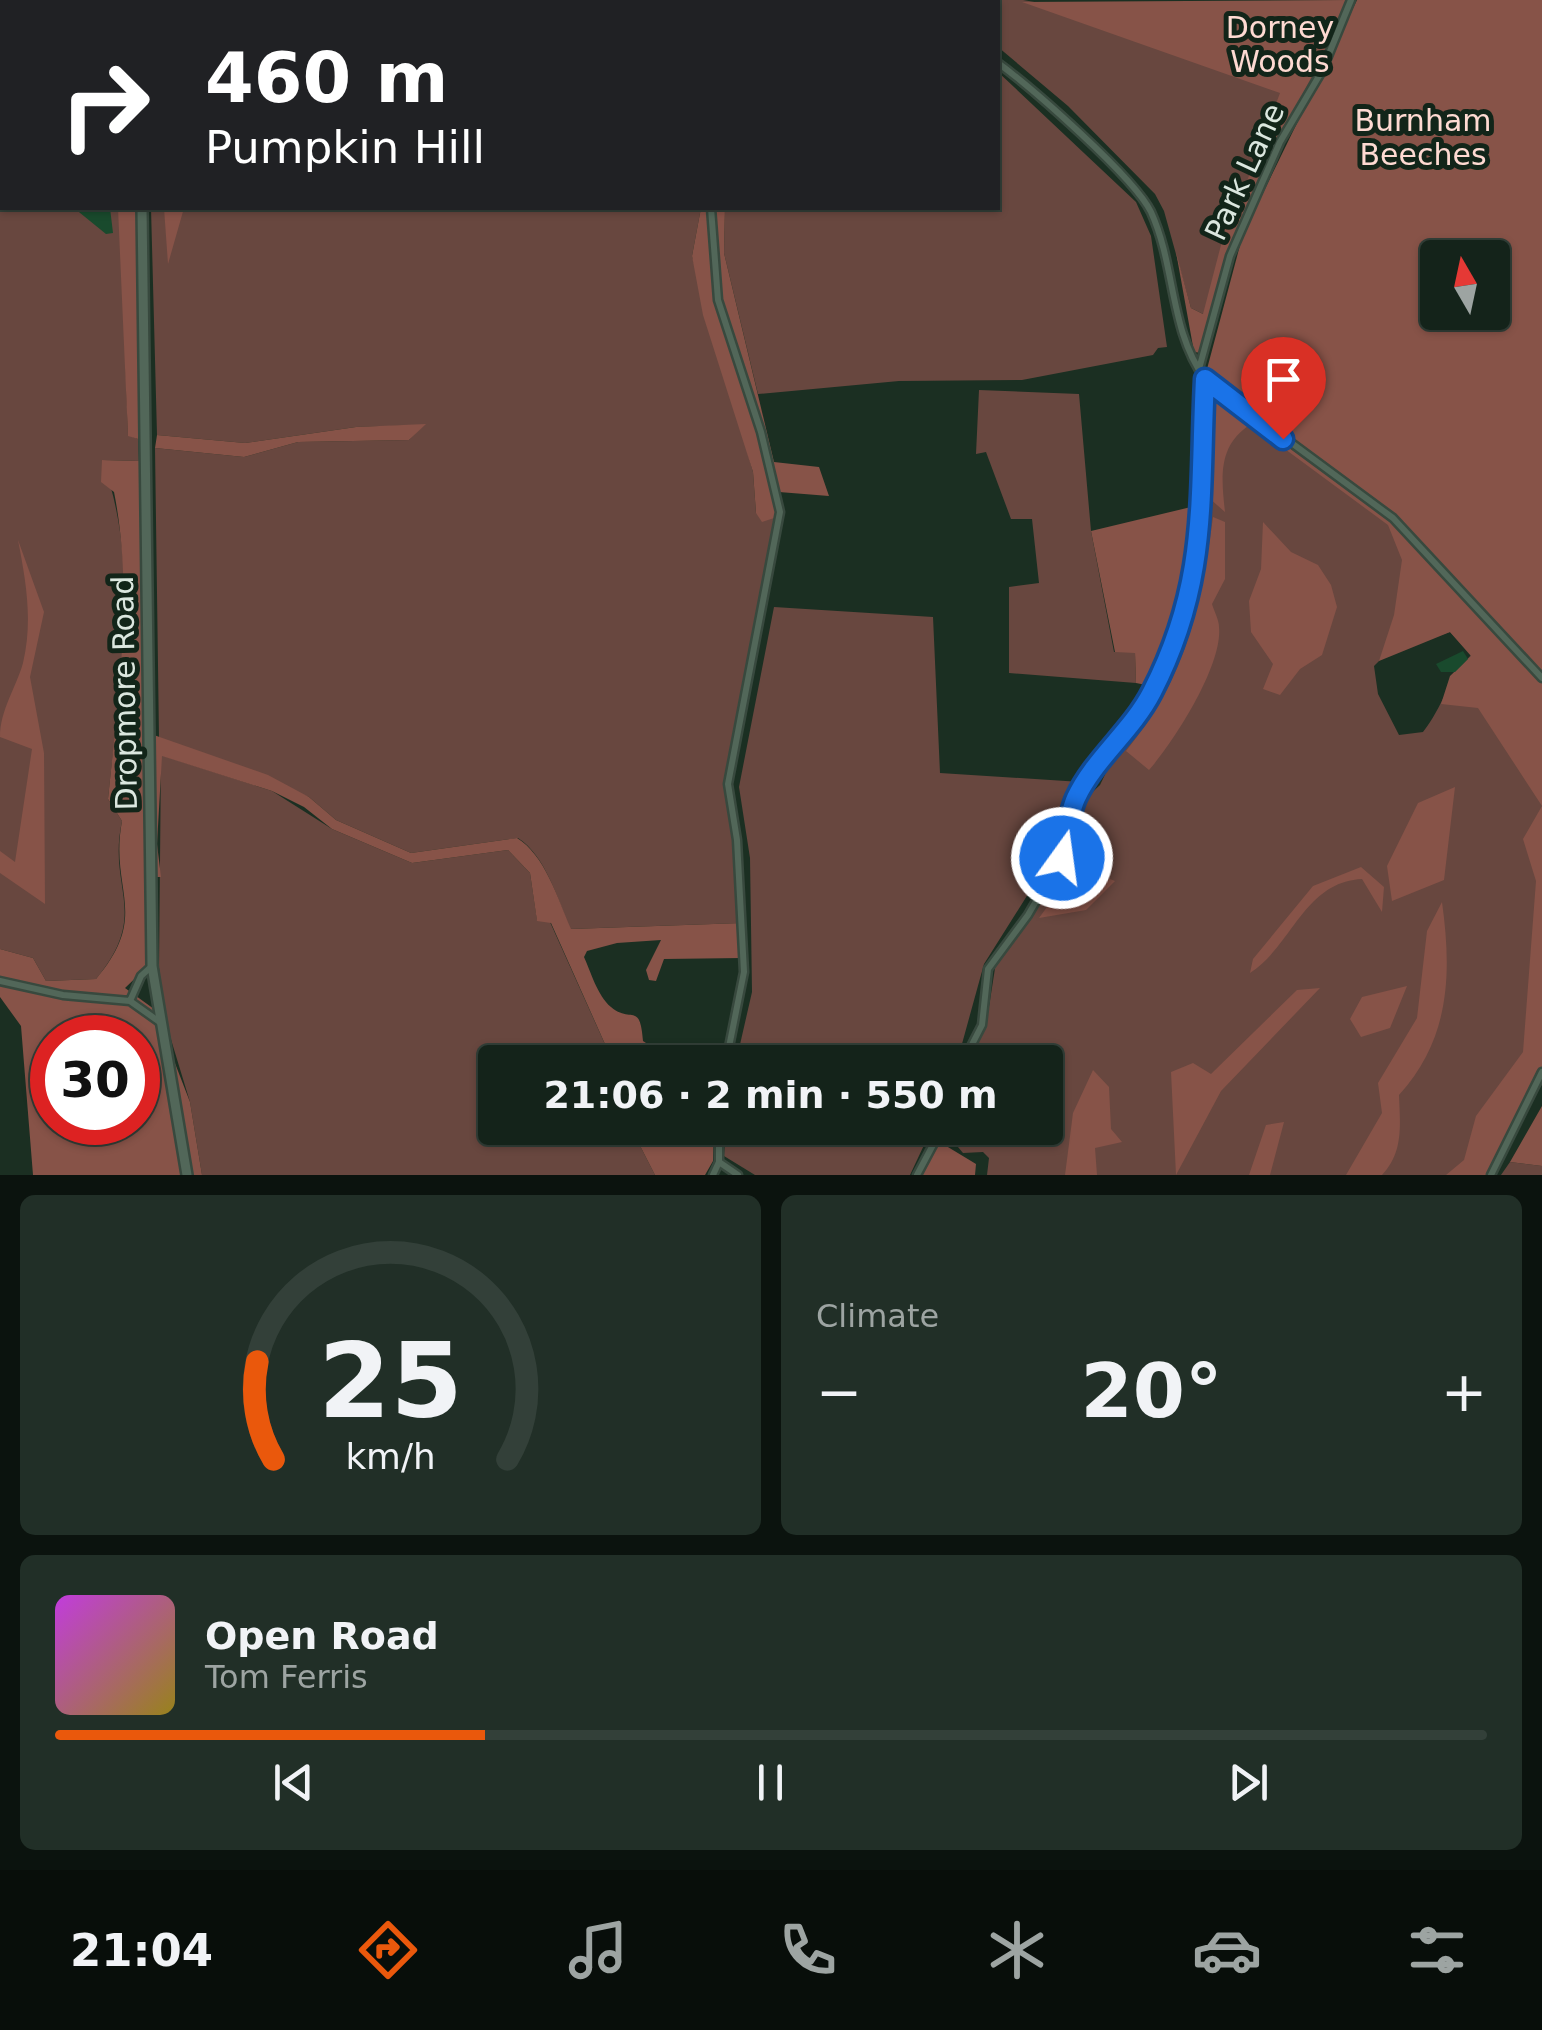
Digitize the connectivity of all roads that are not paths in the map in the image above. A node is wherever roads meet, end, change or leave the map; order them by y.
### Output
1 (1351, 0) edge
2 (1000, 64) edge
3 (142, 210) edge
4 (711, 210) edge
5 (1198, 370) junction
6 (1205, 379) junction
7 (1542, 678) edge
8 (152, 966) junction
9 (0, 981) edge
10 (130, 1001) junction
11 (162, 1024) junction
12 (729, 1045) edge
13 (972, 1045) edge
14 (1542, 1072) edge
15 (719, 1145) edge
16 (933, 1145) edge
17 (719, 1162) junction
18 (187, 1175) edge
19 (713, 1175) edge
20 (738, 1175) edge
21 (917, 1175) edge
22 (1491, 1175) edge

1 - 5 street, Park Lane
2 - 5 street
3 - 8 street, Dropmore Road
4 - 12 street
5 - 6 street
6 - 7 street
6 - 13 street
8 - 10 street
8 - 11 street, Dropmore Road
9 - 10 street
10 - 11 street
11 - 18 street, Dropmore Road
14 - 22 street
15 - 17 street
16 - 21 street
17 - 19 street
17 - 20 street

